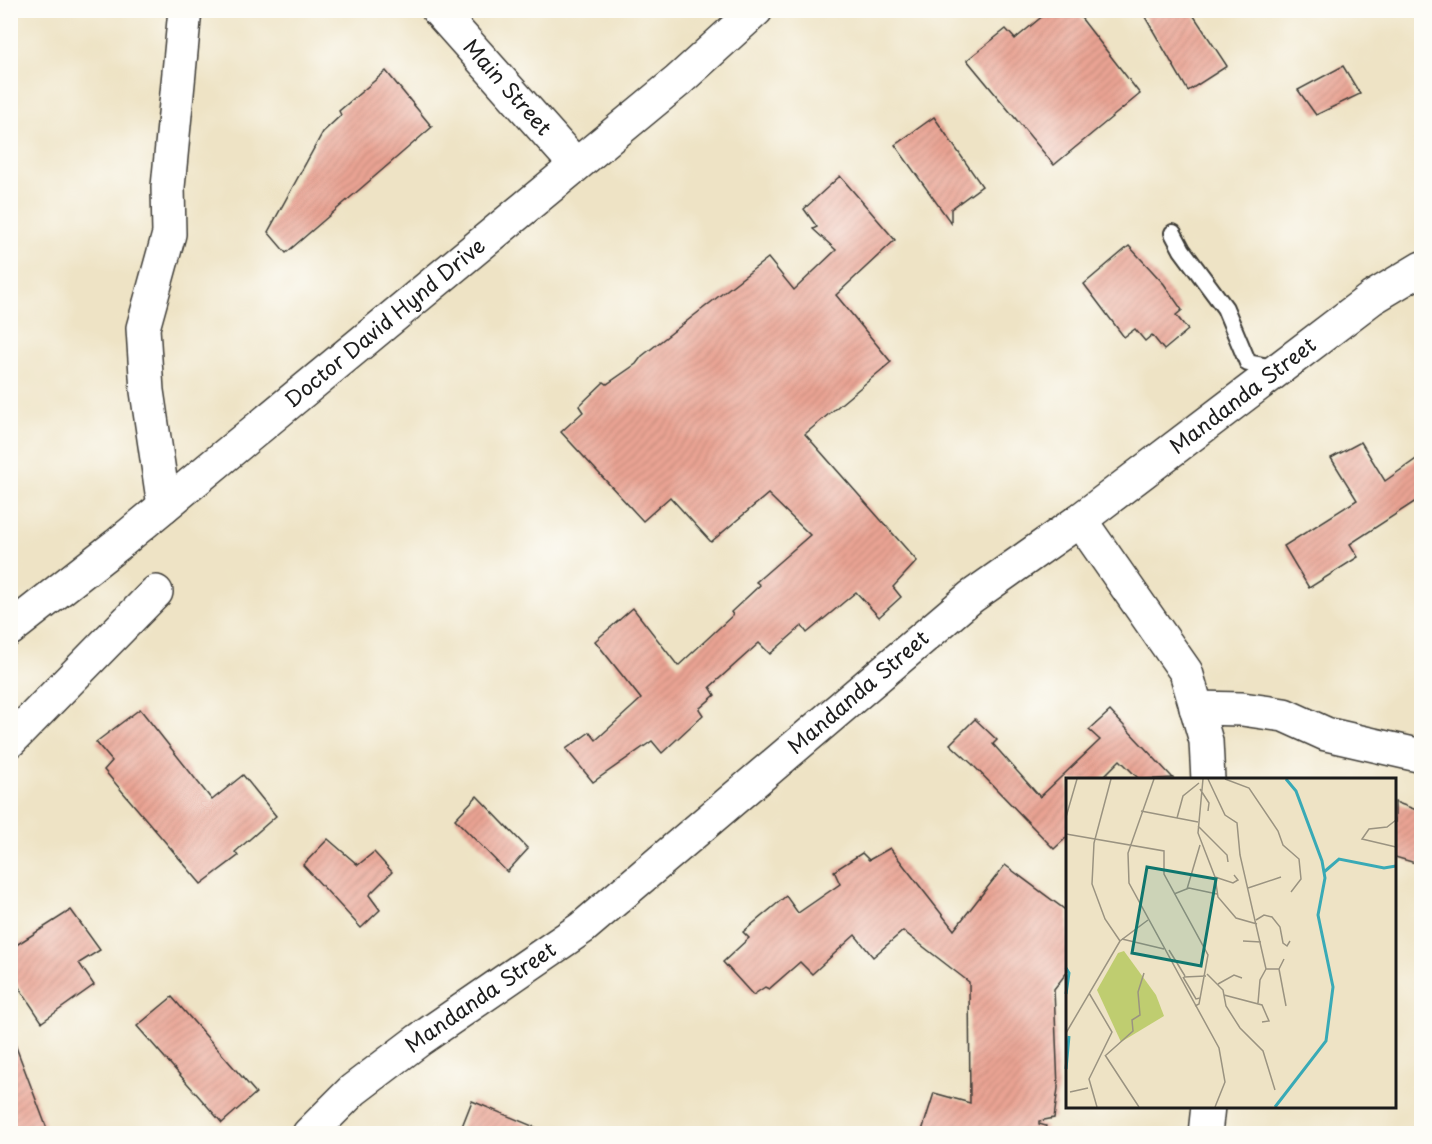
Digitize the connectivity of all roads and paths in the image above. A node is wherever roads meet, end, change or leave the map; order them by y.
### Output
1 (185, 10) edge
2 (438, 10) edge
3 (756, 10) edge
4 (575, 164) junction
5 (1173, 233) dead end
6 (1422, 268) edge
7 (1279, 369) junction
8 (164, 506) junction
9 (1080, 520) junction
10 (156, 592) dead end
11 (10, 629) edge
12 (1196, 708) junction
13 (10, 741) edge
14 (1422, 756) edge
15 (1208, 778) edge
16 (1208, 1108) edge
17 (309, 1134) edge
18 (1205, 1134) edge

1 - 8 street
2 - 4 street, Main Street
3 - 4 street, Doctor David Hynd Drive
4 - 8 street, Doctor David Hynd Drive
5 - 7 lane
6 - 7 street, Mandanda Street
7 - 9 street, Mandanda Street
8 - 11 street, Doctor David Hynd Drive
9 - 12 street
9 - 17 street, Mandanda Street
10 - 13 street
12 - 14 street
12 - 15 street
16 - 18 street

